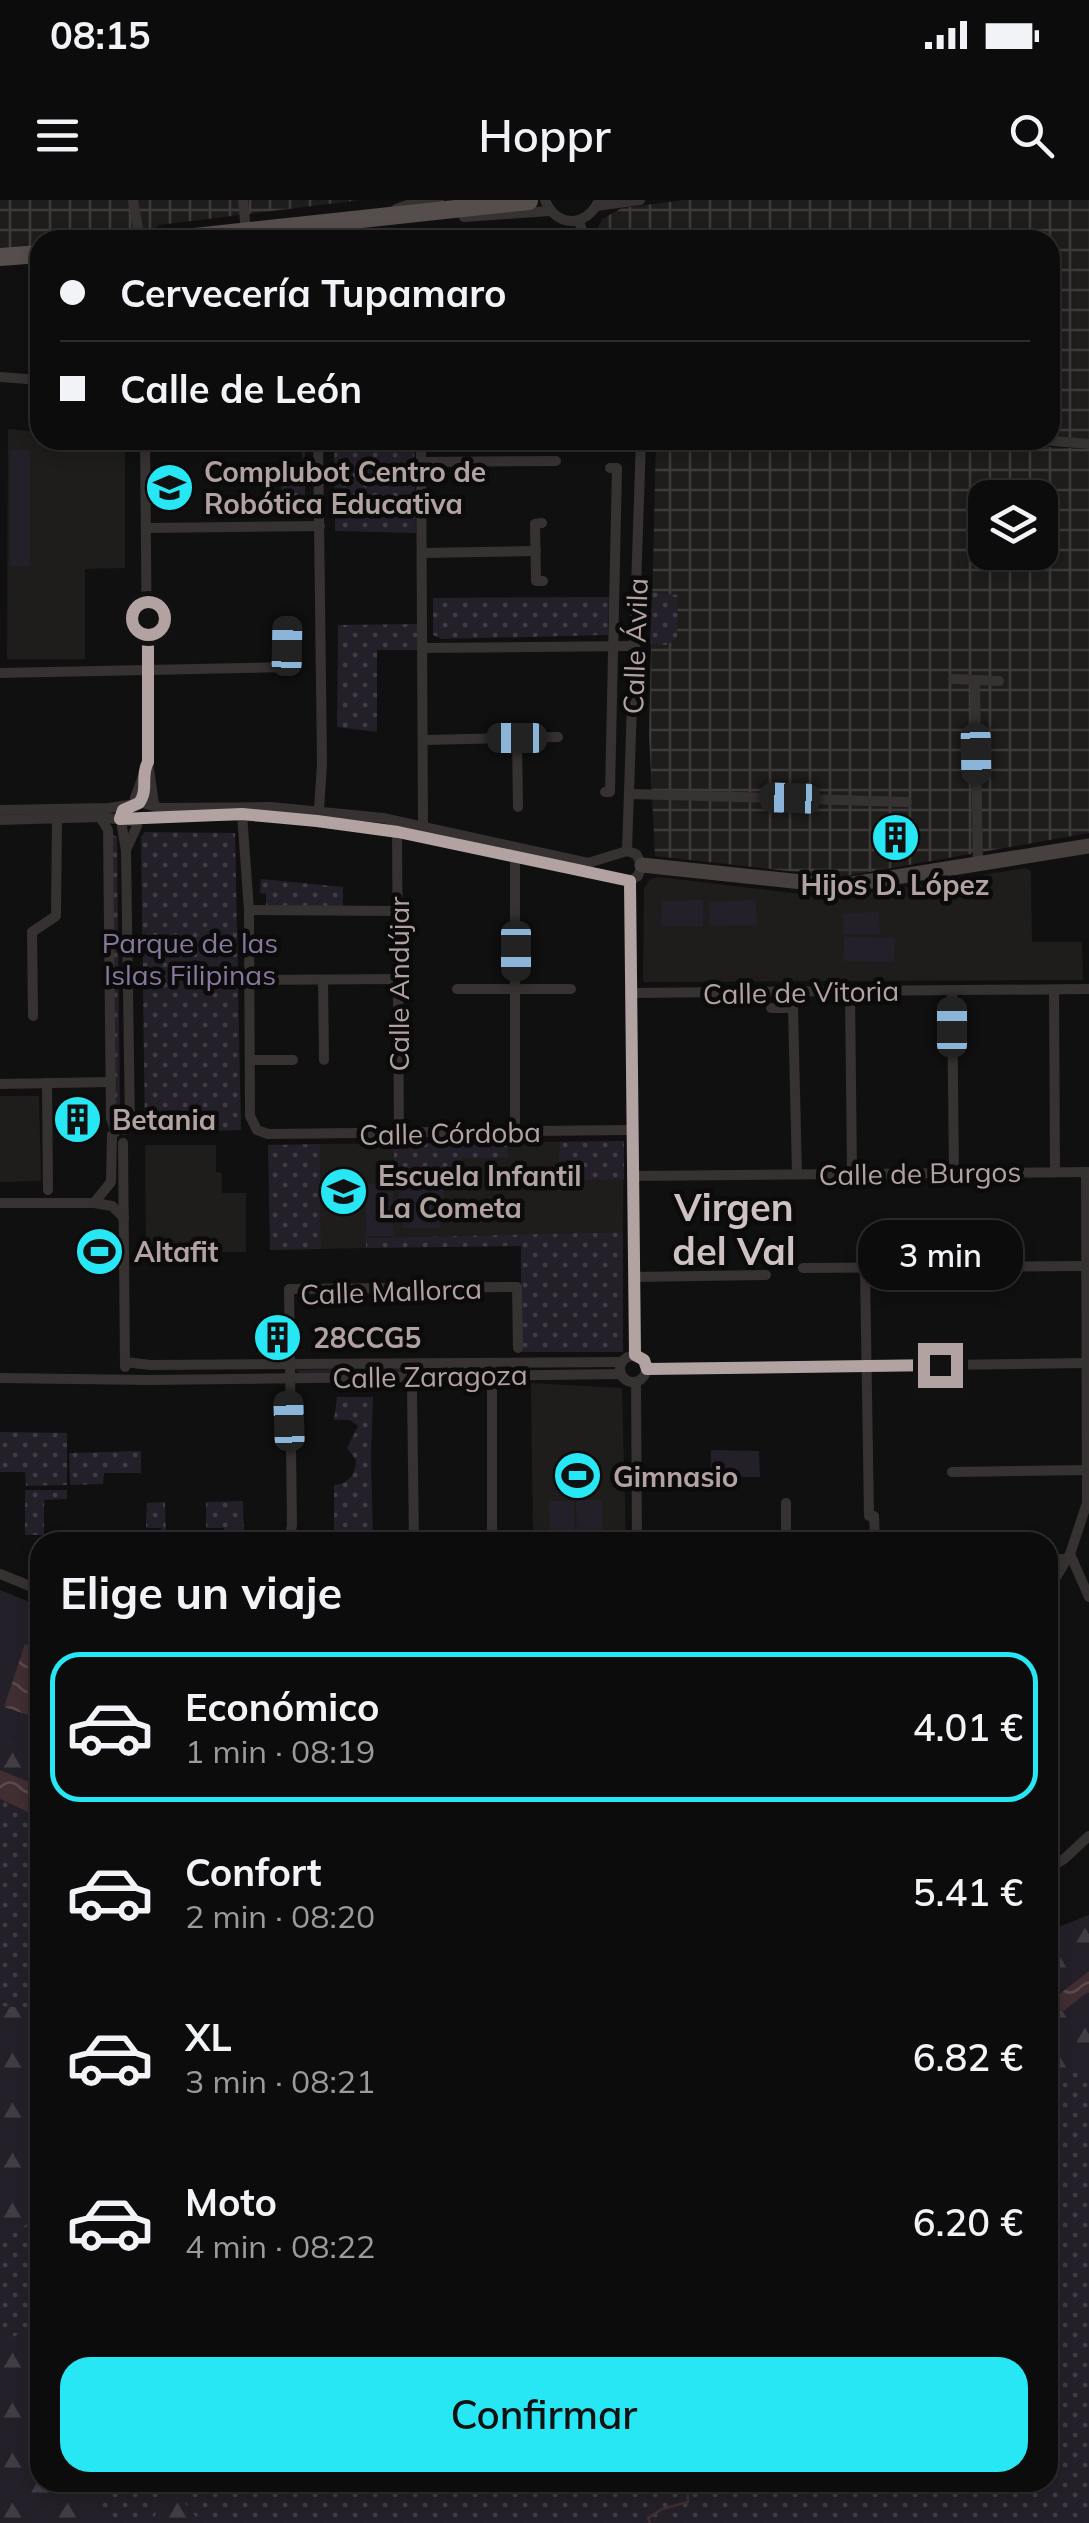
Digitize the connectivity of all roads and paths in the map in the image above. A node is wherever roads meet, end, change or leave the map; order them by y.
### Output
1 (132, 200) edge
2 (243, 200) edge
3 (439, 200) edge
4 (640, 200) edge
5 (529, 201) edge
6 (598, 203) edge
7 (547, 205) edge
8 (378, 216) junction
9 (579, 221) junction
10 (138, 230) edge
11 (246, 230) edge
12 (262, 230) edge
13 (581, 230) edge
14 (30, 255) edge
15 (0, 258) edge
16 (0, 377) edge
17 (30, 379) edge
18 (1060, 442) edge
19 (1089, 444) edge
20 (145, 450) edge
21 (318, 450) edge
22 (421, 450) edge
23 (641, 450) edge
24 (556, 461) dead end
25 (422, 462) junction
26 (610, 468) dead end
27 (542, 524) dead end
28 (320, 526) junction
29 (147, 528) junction
30 (536, 551) junction
31 (422, 553) junction
32 (543, 581) dead end
33 (288, 626) dead end
34 (615, 645) junction
35 (634, 646) junction
36 (424, 648) junction
37 (149, 672) junction
38 (0, 674) edge
39 (953, 679) dead end
40 (974, 680) junction
41 (999, 681) dead end
42 (517, 738) junction
43 (558, 738) dead end
44 (424, 740) junction
45 (148, 780) junction
46 (604, 792) dead end
47 (631, 794) junction
48 (907, 802) dead end
49 (145, 803) junction
50 (171, 806) junction
51 (518, 808) dead end
52 (0, 810) edge
53 (319, 810) junction
54 (242, 814) junction
55 (57, 818) junction
56 (167, 818) junction
57 (0, 820) edge
58 (120, 822) junction
59 (424, 826) junction
60 (398, 832) junction
61 (1089, 846) edge
62 (627, 851) junction
63 (515, 857) junction
64 (614, 857) junction
65 (642, 865) junction
66 (978, 866) junction
67 (617, 878) junction
68 (630, 881) junction
69 (249, 910) junction
70 (397, 911) junction
71 (251, 980) junction
72 (323, 980) junction
73 (398, 980) junction
74 (516, 989) junction
75 (571, 989) dead end
76 (1089, 989) edge
77 (457, 990) dead end
78 (952, 990) junction
79 (1054, 990) junction
80 (850, 992) junction
81 (631, 995) junction
82 (771, 1008) dead end
83 (34, 1016) dead end
84 (250, 1060) junction
85 (294, 1060) dead end
86 (324, 1060) dead end
87 (110, 1082) junction
88 (48, 1083) junction
89 (0, 1084) edge
90 (632, 1130) junction
91 (515, 1133) junction
92 (398, 1135) junction
93 (119, 1136) junction
94 (1055, 1172) junction
95 (1087, 1172) edge
96 (796, 1174) junction
97 (852, 1174) junction
98 (954, 1174) junction
99 (632, 1176) junction
100 (48, 1188) dead end
101 (0, 1203) edge
102 (94, 1203) junction
103 (125, 1218) junction
104 (1086, 1266) junction
105 (803, 1268) dead end
106 (865, 1269) junction
107 (766, 1276) dead end
108 (634, 1277) junction
109 (1088, 1334) edge
110 (518, 1348) dead end
111 (635, 1355) junction
112 (125, 1362) junction
113 (1087, 1362) edge
114 (289, 1364) junction
115 (866, 1366) junction
116 (621, 1368) junction
117 (647, 1369) junction
118 (0, 1378) edge
119 (125, 1378) junction
120 (288, 1378) junction
121 (636, 1382) junction
122 (412, 1390) dead end
123 (492, 1390) dead end
124 (1089, 1470) edge
125 (952, 1472) dead end
126 (786, 1503) dead end
127 (291, 1532) edge
128 (414, 1532) edge
129 (492, 1532) edge
130 (637, 1532) edge
131 (786, 1532) edge
132 (874, 1532) edge
133 (1069, 1556) junction
134 (1058, 1558) edge
135 (0, 1574) edge
136 (1058, 1574) edge
137 (30, 1586) edge
138 (1089, 1597) edge
139 (1089, 1836) edge
140 (1058, 1863) edge

1 - 10 street
2 - 11 street
3 - 8 street
4 - 6 street
5 - 8 main road
6 - 9 street
7 - 8 street
7 - 9 street
8 - 12 main road
9 - 13 street
14 - 15 main road
16 - 17 street
18 - 19 street
20 - 29 street
21 - 28 street
22 - 25 street
23 - 35 street, Calle Ávila
24 - 25 street
25 - 31 street
26 - 34 street, Calle Ávila
27 - 30 street
28 - 29 street
28 - 53 street
29 - 37 street
30 - 31 street
30 - 32 street
31 - 36 street
33 - 37 street
34 - 35 street
34 - 36 street
34 - 46 street, Calle Ávila
35 - 47 street, Calle Ávila
36 - 44 street
37 - 38 street
37 - 45 street
39 - 40 street
40 - 41 street
40 - 66 street
42 - 43 street
42 - 44 street
42 - 51 street
44 - 59 street
45 - 49 street
45 - 49 street
45 - 50 street
47 - 48 street
47 - 62 street, Calle Ávila
49 - 50 street
49 - 52 street
49 - 56 street
49 - 58 street
49 - 58 street
50 - 53 street
53 - 59 street
54 - 56 street
54 - 60 street
54 - 69 street
55 - 57 street
55 - 58 street
55 - 83 street
56 - 58 street
58 - 87 street
58 - 93 street
59 - 64 street
60 - 63 street
60 - 70 street, Calle Andújar
61 - 66 street
62 - 64 street
62 - 65 street
63 - 67 street
63 - 74 street
64 - 67 street
65 - 66 street
65 - 68 street
67 - 68 street
68 - 81 street
69 - 70 street
69 - 71 street
70 - 73 street, Calle Andújar
71 - 72 street
71 - 84 street
72 - 73 street
72 - 86 street
73 - 92 street, Calle Andújar
74 - 75 street
74 - 77 street
74 - 91 street
76 - 79 street, Calle de Vitoria
78 - 79 street, Calle de Vitoria
78 - 80 street, Calle de Vitoria
78 - 98 street
79 - 94 street
80 - 81 street, Calle de Vitoria
80 - 97 street
81 - 90 street
82 - 96 street
84 - 85 street
84 - 92 street, Calle Córdoba
87 - 88 street
87 - 93 street
88 - 89 street
88 - 100 street
90 - 91 street, Calle Córdoba
90 - 99 street
91 - 92 street, Calle Córdoba
93 - 102 street
93 - 103 street
94 - 95 street, Calle de Burgos
94 - 98 street, Calle de Burgos
95 - 104 street
96 - 97 street, Calle de Burgos
96 - 99 street, Calle de Burgos
97 - 98 street, Calle de Burgos
99 - 108 street
101 - 102 street
102 - 103 street
103 - 112 street
104 - 106 street
104 - 109 street
105 - 106 street
106 - 115 street
107 - 108 street
108 - 111 street
109 - 113 street
110 - 114 street, Calle Mallorca
111 - 116 street
111 - 117 street
112 - 114 street, Calle Zaragoza
112 - 119 street
113 - 115 street
113 - 124 street
114 - 116 street, Calle Zaragoza
114 - 120 street, Calle Mallorca
115 - 117 street
115 - 132 street
116 - 120 street, Calle Zaragoza
116 - 121 street
117 - 121 street
118 - 119 street, Calle Zaragoza
119 - 120 street, Calle Zaragoza
120 - 127 street, Calle Mallorca
121 - 130 street
122 - 128 street
123 - 129 street
124 - 125 street
124 - 133 street
126 - 131 street
133 - 134 street
133 - 136 street
133 - 138 street
135 - 137 street
139 - 140 street

